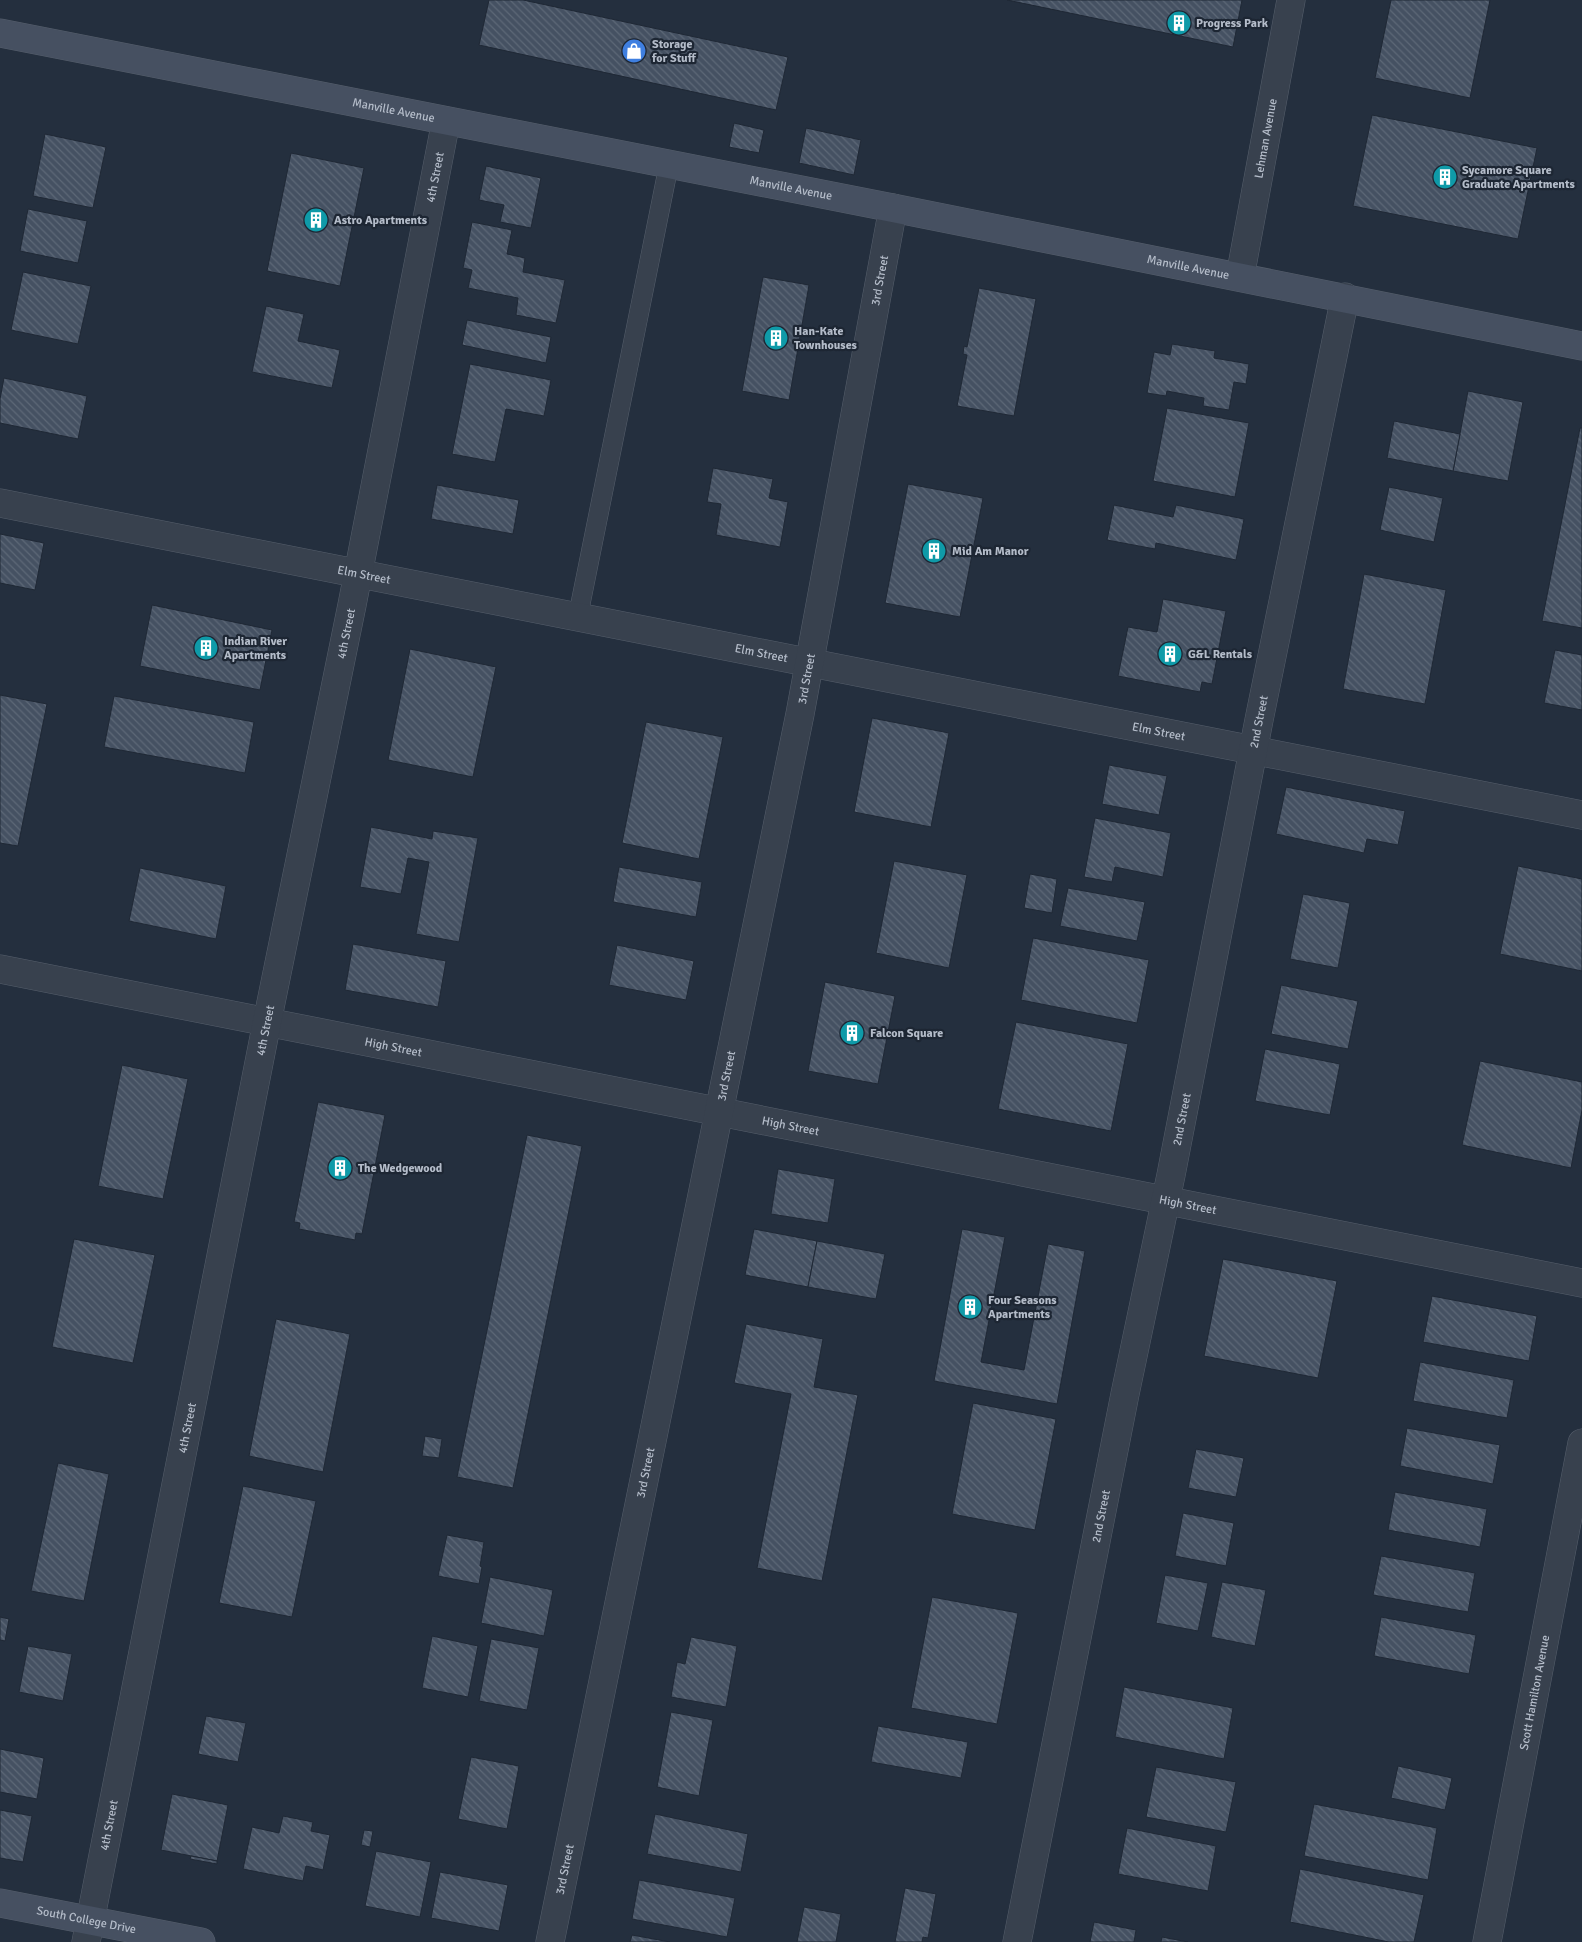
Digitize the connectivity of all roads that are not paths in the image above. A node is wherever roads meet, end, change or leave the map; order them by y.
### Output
1 (1291, 0) edge
2 (0, 33) edge
3 (446, 121) junction
4 (669, 164) junction
5 (893, 208) junction
6 (1240, 277) junction
7 (1345, 297) junction
8 (1582, 346) edge
9 (0, 503) edge
10 (358, 573) junction
11 (578, 616) junction
12 (809, 662) junction
13 (1253, 750) junction
14 (1582, 814) edge
15 (0, 969) edge
16 (267, 1022) junction
17 (719, 1111) junction
18 (1166, 1200) junction
19 (1582, 1282) edge
20 (1582, 1444) edge
21 (0, 1903) edge
22 (88, 1931) edge
23 (201, 1942) edge
24 (550, 1942) edge
25 (1017, 1942) edge
26 (1487, 1942) edge

1 - 6 street, Lehman Avenue
2 - 3 street, Manville Avenue
3 - 4 street, Manville Avenue
3 - 10 street, 4th Street
4 - 5 street, Manville Avenue
4 - 11 lane
5 - 6 street, Manville Avenue
5 - 12 street, 3rd Street
6 - 7 street, Manville Avenue
7 - 8 street, Manville Avenue
7 - 13 street, 2nd Street
9 - 10 street, Elm Street
10 - 11 street, Elm Street
10 - 16 street, 4th Street
11 - 12 street, Elm Street
12 - 13 street, Elm Street
12 - 17 street, 3rd Street
13 - 14 street, Elm Street
13 - 18 street, 2nd Street
15 - 16 street, High Street
16 - 17 street, High Street
16 - 22 street, 4th Street
17 - 18 street, High Street
17 - 24 street, 3rd Street
18 - 19 street, High Street
18 - 25 street, 2nd Street
20 - 26 street, Scott Hamilton Avenue
21 - 22 street, South College Drive
22 - 23 street, South College Drive

